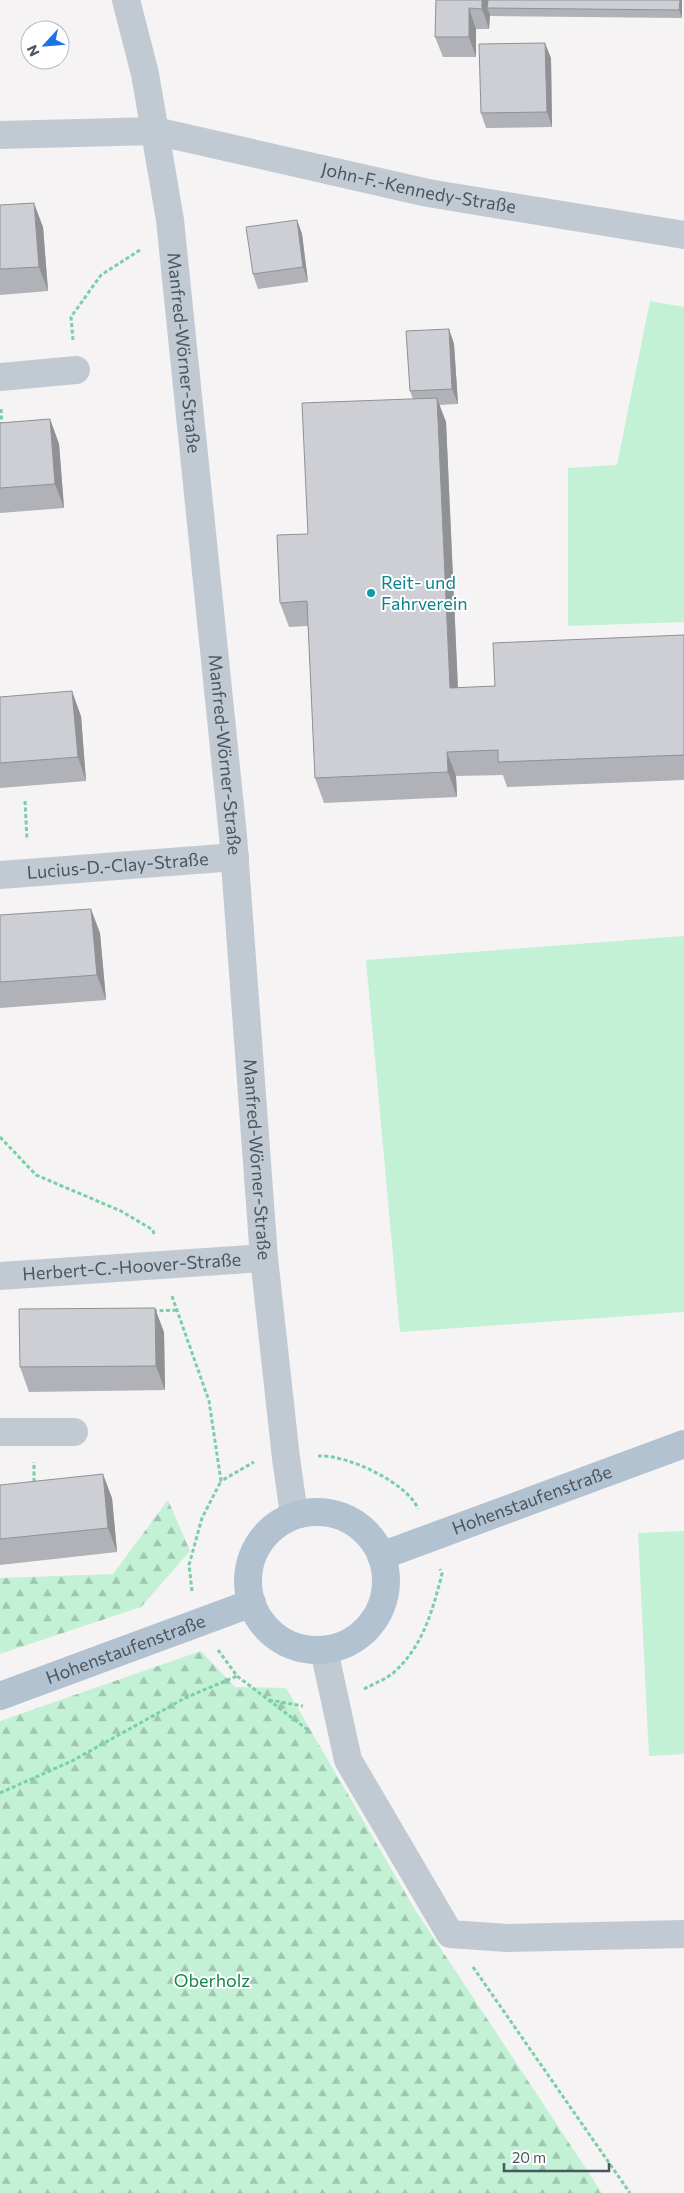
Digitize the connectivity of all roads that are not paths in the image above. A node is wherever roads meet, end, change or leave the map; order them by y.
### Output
1 (126, 0) edge
2 (155, 131) junction
3 (0, 135) edge
4 (684, 235) edge
5 (76, 370) road end
6 (0, 377) edge
7 (235, 857) junction
8 (0, 875) edge
9 (264, 1258) junction
10 (0, 1276) edge
11 (0, 1432) edge
12 (74, 1432) dead end
13 (684, 1444) edge
14 (294, 1516) junction
15 (381, 1556) junction
16 (252, 1603) junction
17 (324, 1650) junction
18 (0, 1696) edge
19 (684, 1934) edge

1 - 2 street, Manfred-Wörner-Straße
2 - 3 street, John-F.-Kennedy-Straße
2 - 4 street, John-F.-Kennedy-Straße
2 - 7 street, Manfred-Wörner-Straße
5 - 6 street
7 - 8 street, Lucius-D.-Clay-Straße
7 - 9 street, Manfred-Wörner-Straße
9 - 10 street, Herbert-C.-Hoover-Straße
9 - 14 street, Manfred-Wörner-Straße
11 - 12 street
13 - 15 main road, Hohenstaufenstraße
14 - 15 main road
14 - 16 main road
15 - 17 main road
16 - 17 main road
16 - 18 main road, Hohenstaufenstraße
17 - 19 street

